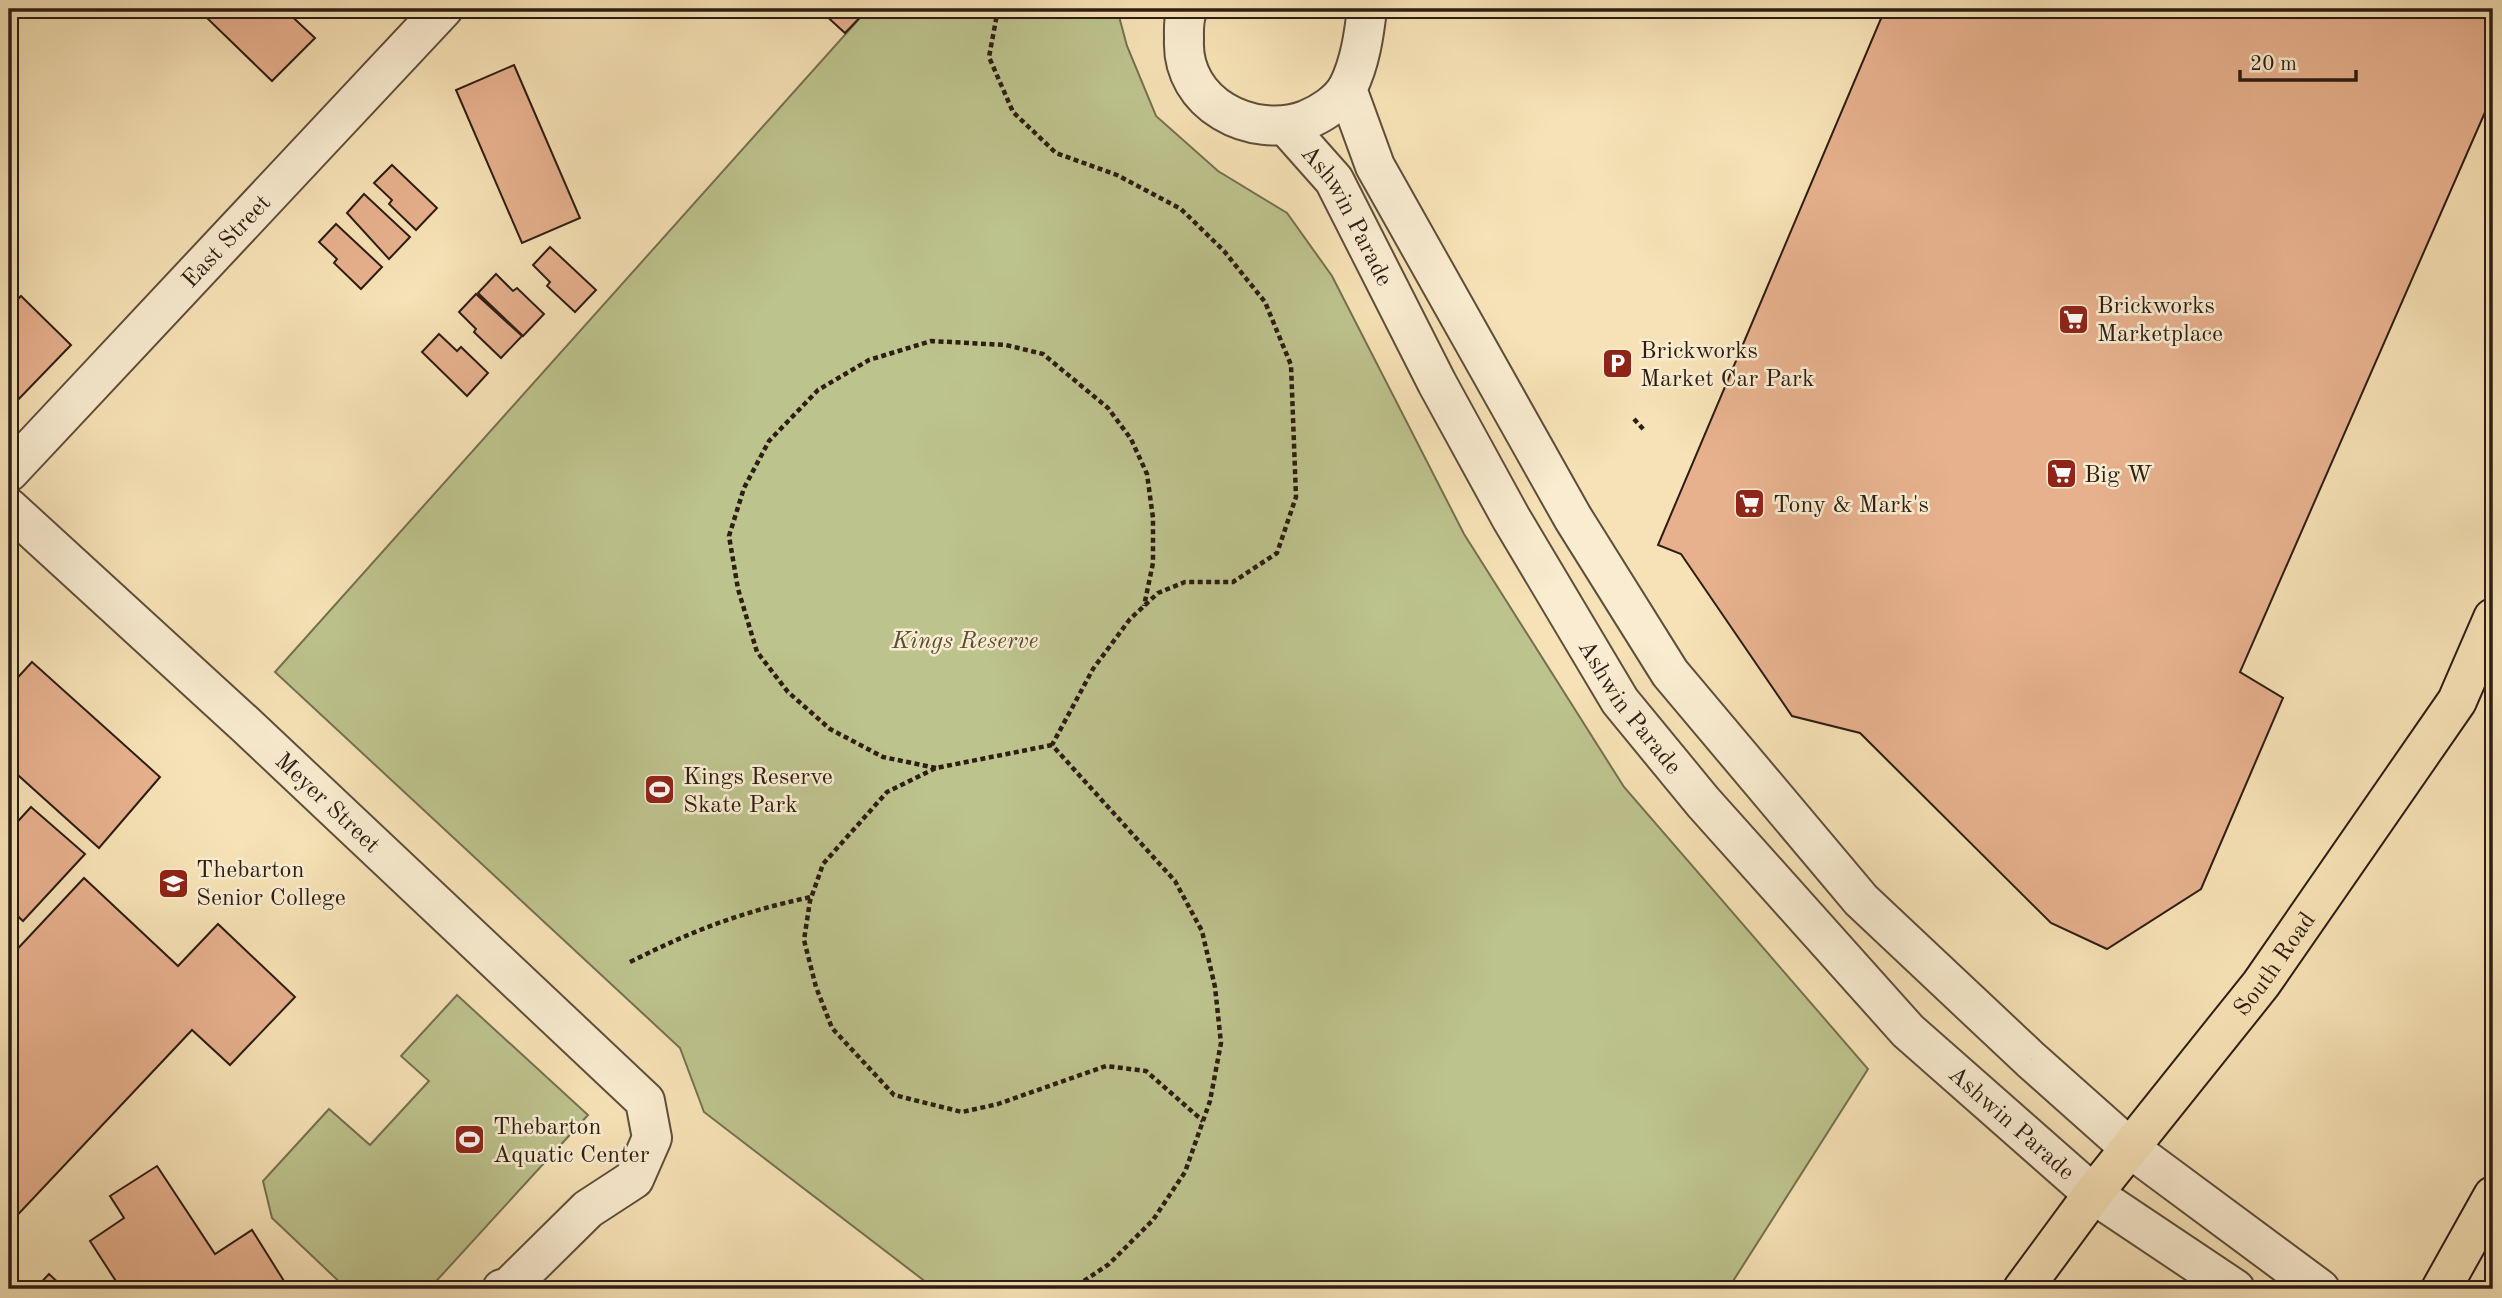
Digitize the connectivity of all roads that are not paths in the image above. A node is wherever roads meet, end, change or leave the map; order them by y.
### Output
1 (443, 9) edge
2 (1185, 11) edge
3 (1362, 19) edge
4 (1347, 89) junction
5 (1287, 127) junction
6 (9, 471) edge
7 (9, 508) edge
8 (2493, 618) edge
9 (2131, 1149) junction
10 (2093, 1194) junction
11 (2493, 1196) edge
12 (502, 1289) edge
13 (2023, 1289) edge
14 (2235, 1289) edge
15 (2320, 1289) edge
16 (2441, 1289) edge

1 - 6 street, East Street
2 - 5 street
3 - 4 street
4 - 5 street
4 - 9 street, Ashwin Parade
5 - 10 street, Ashwin Parade
7 - 12 street, Meyer Street
8 - 9 highway, South Road
9 - 10 highway, South Road
9 - 15 street, Ashwin Parade
10 - 13 highway, South Road
10 - 14 street, Ashwin Parade
11 - 16 highway

